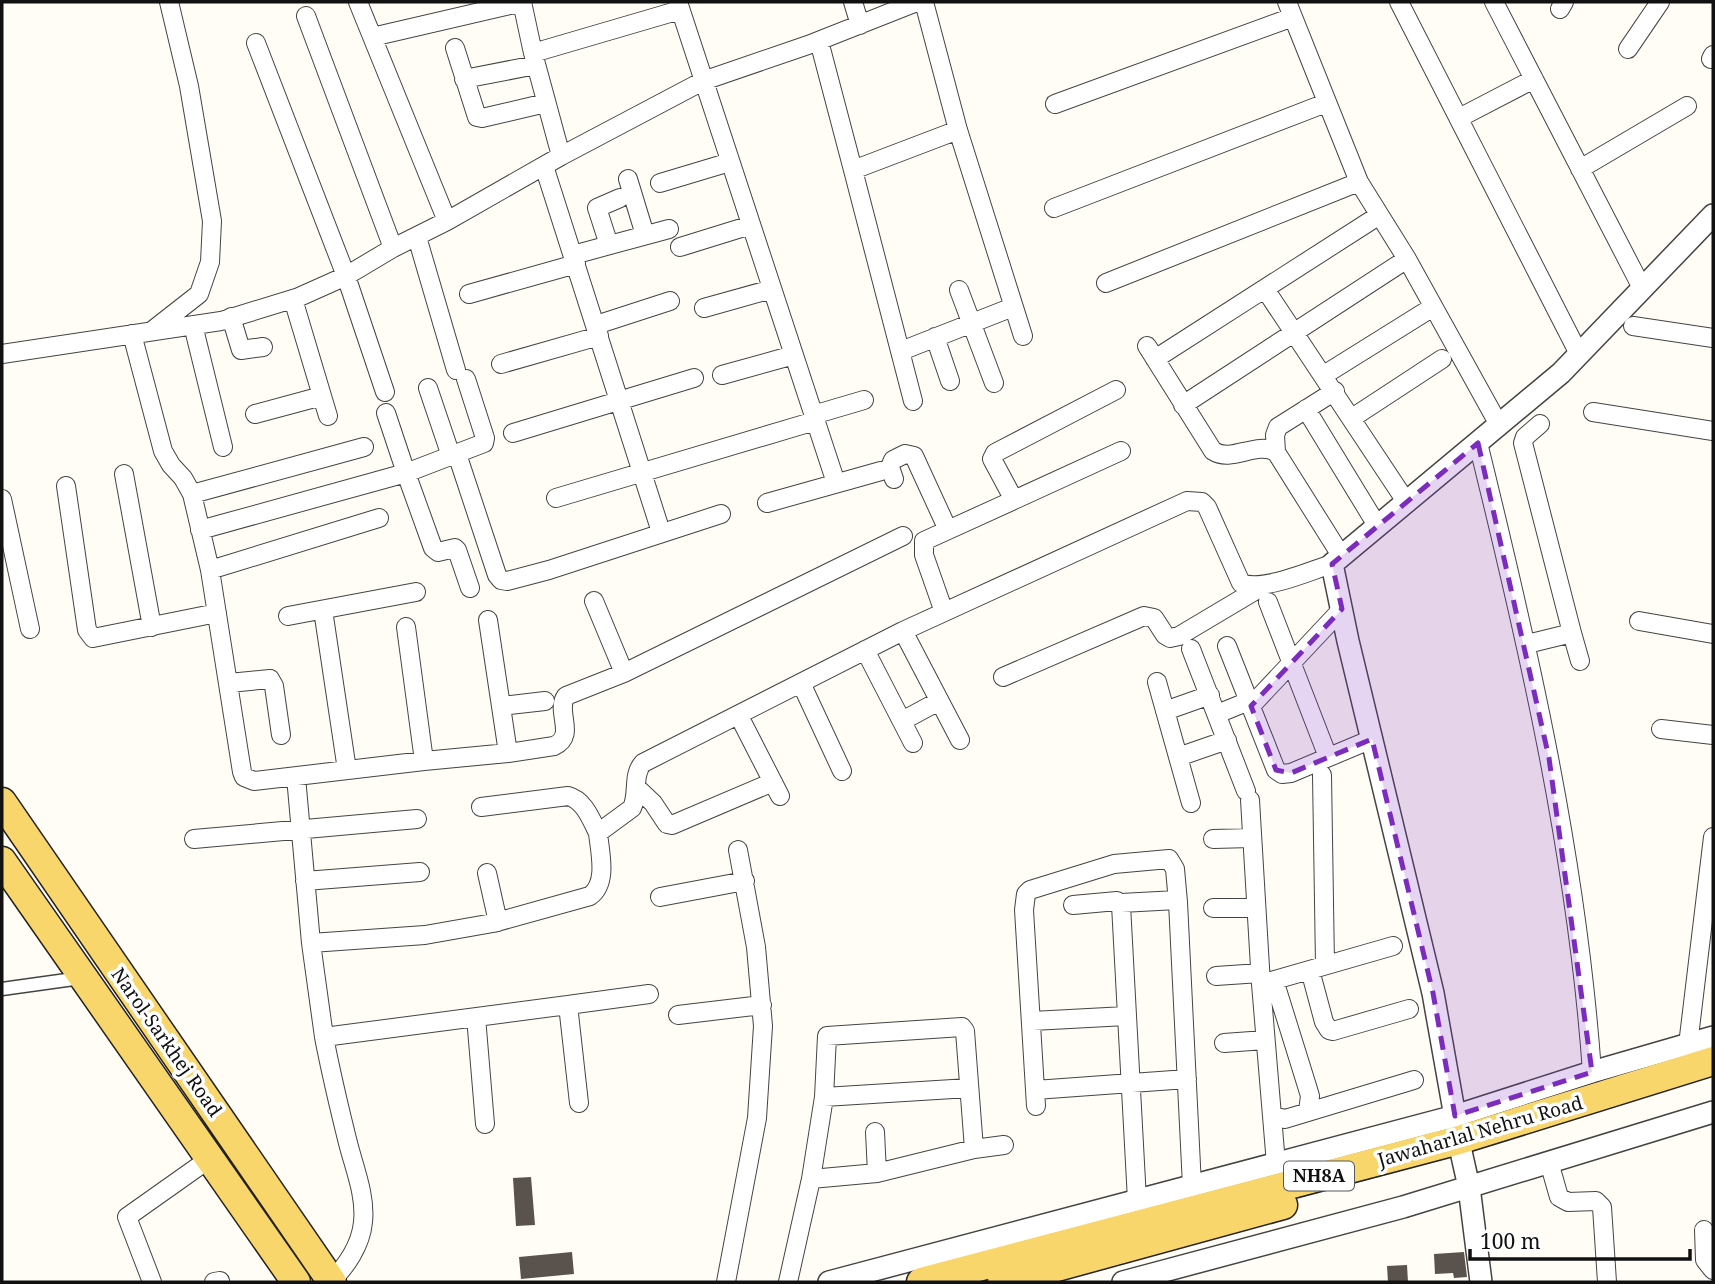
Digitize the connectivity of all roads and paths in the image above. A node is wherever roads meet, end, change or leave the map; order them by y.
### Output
1 (169, 2) edge
2 (358, 2) edge
3 (523, 2) edge
4 (853, 2) edge
5 (915, 2) edge
6 (1399, 2) edge
7 (1494, 2) edge
8 (1660, 2) edge
9 (679, 6) edge
10 (1290, 9) edge
11 (306, 16) dead end
12 (860, 25) junction
13 (372, 37) junction
14 (819, 41) junction
15 (256, 43) dead end
16 (455, 48) dead end
17 (1628, 49) dead end
18 (534, 59) junction
19 (464, 79) junction
20 (1534, 79) junction
21 (703, 81) junction
22 (546, 103) junction
23 (1326, 103) junction
24 (1055, 104) dead end
25 (1687, 106) dead end
26 (1459, 118) junction
27 (958, 130) junction
28 (561, 156) junction
29 (730, 162) junction
30 (544, 166) junction
31 (1580, 169) junction
32 (853, 170) junction
33 (628, 179) dead end
34 (1359, 182) junction
35 (660, 183) dead end
36 (620, 198) dead end
37 (1054, 208) dead end
38 (1713, 215) edge
39 (1378, 216) junction
40 (447, 221) junction
41 (751, 225) junction
42 (668, 229) dead end
43 (645, 235) junction
44 (416, 237) junction
45 (609, 245) junction
46 (680, 247) dead end
47 (393, 248) junction
48 (1407, 259) junction
49 (575, 260) junction
50 (346, 276) junction
51 (1106, 283) dead end
52 (1642, 288) junction
53 (772, 289) junction
54 (1265, 289) junction
55 (959, 290) dead end
56 (469, 293) dead end
57 (293, 299) junction
58 (670, 301) dead end
59 (1013, 307) junction
60 (1433, 307) junction
61 (704, 308) dead end
62 (231, 317) junction
63 (971, 323) junction
64 (192, 325) junction
65 (1633, 326) dead end
66 (598, 330) junction
67 (150, 332) junction
68 (132, 334) junction
69 (1295, 334) junction
70 (1023, 336) dead end
71 (935, 337) junction
72 (1713, 338) edge
73 (263, 346) dead end
74 (901, 351) junction
75 (2, 354) edge
76 (1579, 354) junction
77 (793, 355) junction
78 (1441, 359) dead end
79 (500, 364) dead end
80 (722, 374) dead end
81 (1324, 375) junction
82 (694, 378) dead end
83 (950, 381) dead end
84 (994, 383) dead end
85 (428, 388) dead end
86 (1116, 390) dead end
87 (1335, 391) junction
88 (385, 392) dead end
89 (321, 396) junction
90 (864, 400) dead end
91 (620, 401) junction
92 (913, 401) dead end
93 (1183, 405) junction
94 (1306, 409) junction
95 (1593, 412) dead end
96 (386, 413) dead end
97 (255, 414) dead end
98 (327, 416) dead end
99 (814, 418) junction
100 (1352, 418) junction
101 (1540, 424) dead end
102 (1499, 425) junction
103 (1713, 431) edge
104 (513, 433) dead end
105 (1478, 443) junction
106 (223, 447) dead end
107 (364, 447) dead end
108 (1121, 451) dead end
109 (1276, 452) junction
110 (454, 455) junction
111 (643, 472) junction
112 (406, 473) junction
113 (124, 474) dead end
114 (836, 483) junction
115 (66, 486) dead end
116 (192, 494) junction
117 (556, 498) dead end
118 (2, 499) edge
119 (1014, 500) junction
120 (767, 502) dead end
121 (1407, 503) junction
122 (721, 514) dead end
123 (379, 518) dead end
124 (1378, 527) junction
125 (200, 530) junction
126 (948, 530) junction
127 (661, 532) junction
128 (903, 536) dead end
129 (1337, 561) junction
130 (210, 570) junction
131 (470, 588) dead end
132 (416, 592) dead end
133 (1267, 593) junction
134 (594, 601) dead end
135 (1342, 609) junction
136 (323, 610) junction
137 (944, 612) junction
138 (217, 613) junction
139 (288, 615) dead end
140 (488, 620) dead end
141 (1639, 621) dead end
142 (152, 627) junction
143 (406, 627) dead end
144 (30, 629) dead end
145 (903, 631) junction
146 (1572, 633) junction
147 (1713, 634) edge
148 (1527, 644) junction
149 (1227, 646) dead end
150 (1191, 649) dead end
151 (865, 650) junction
152 (1580, 661) dead end
153 (1291, 663) junction
154 (624, 673) junction
155 (1003, 677) dead end
156 (1157, 682) dead end
157 (229, 683) junction
158 (801, 683) junction
159 (1209, 695) junction
160 (545, 701) dead end
161 (939, 701) junction
162 (1250, 704) junction
163 (501, 706) junction
164 (1165, 711) junction
165 (1217, 714) junction
166 (739, 716) junction
167 (901, 721) junction
168 (1661, 729) dead end
169 (281, 735) dead end
170 (1713, 735) edge
171 (1372, 739) junction
172 (960, 740) dead end
173 (1227, 740) junction
174 (913, 743) dead end
175 (508, 753) junction
176 (1178, 757) junction
177 (1328, 757) junction
178 (424, 761) junction
179 (347, 770) junction
180 (842, 771) dead end
181 (1322, 775) dead end
182 (296, 777) junction
183 (636, 787) junction
184 (2, 802) edge
185 (1191, 803) dead end
186 (481, 807) dead end
187 (416, 819) dead end
188 (300, 828) junction
189 (598, 833) junction
190 (1713, 837) edge
191 (1252, 838) junction
192 (194, 839) dead end
193 (1213, 839) dead end
194 (738, 850) dead end
195 (2, 861) edge
196 (419, 872) dead end
197 (487, 873) dead end
198 (305, 881) junction
199 (745, 881) junction
200 (660, 897) dead end
201 (1177, 900) junction
202 (1121, 902) junction
203 (1073, 905) dead end
204 (1213, 908) dead end
205 (1256, 908) junction
206 (498, 922) junction
207 (311, 943) junction
208 (1394, 946) dead end
209 (1318, 967) junction
210 (119, 972) junction
211 (1216, 976) dead end
212 (1265, 979) junction
213 (86, 984) junction
214 (2, 989) edge
215 (649, 994) dead end
216 (568, 1005) junction
217 (762, 1005) junction
218 (1409, 1009) dead end
219 (677, 1015) dead end
220 (1126, 1016) junction
221 (476, 1017) junction
222 (1032, 1021) junction
223 (324, 1037) junction
224 (1713, 1037) edge
225 (1265, 1040) junction
226 (1224, 1043) dead end
227 (1688, 1045) junction
228 (1713, 1062) edge
229 (1592, 1072) junction
230 (1187, 1079) junction
231 (1414, 1080) dead end
232 (1713, 1082) edge
233 (1130, 1083) junction
234 (969, 1088) junction
235 (824, 1097) junction
236 (579, 1104) dead end
237 (1308, 1111) junction
238 (1713, 1112) edge
239 (1272, 1116) junction
240 (485, 1124) dead end
241 (875, 1132) dead end
242 (1458, 1138) junction
243 (1004, 1145) dead end
244 (974, 1149) junction
245 (209, 1159) junction
246 (1549, 1162) junction
247 (1276, 1164) junction
248 (877, 1172) junction
249 (811, 1178) junction
250 (1192, 1186) junction
251 (1469, 1187) junction
252 (1138, 1200) junction
253 (1704, 1230) dead end
254 (1713, 1270) edge
255 (152, 1282) edge
256 (296, 1282) edge
257 (331, 1282) edge
258 (726, 1282) edge
259 (788, 1282) edge
260 (830, 1282) edge
261 (921, 1282) edge
262 (1002, 1282) edge
263 (1123, 1282) edge
264 (1482, 1282) edge
265 (1607, 1282) edge

1 - 67 street
2 - 13 street
3 - 13 street
3 - 18 street
4 - 12 street
5 - 12 street
5 - 27 street
6 - 26 street
7 - 20 street
8 - 17 street
9 - 18 street
9 - 21 street
10 - 23 street
10 - 24 street
11 - 47 street
12 - 14 street
13 - 40 street
14 - 21 street
14 - 32 street
15 - 50 street
16 - 19 street
18 - 19 street
18 - 22 street
19 - 22 street
20 - 26 street
20 - 31 street
21 - 28 street
21 - 29 street
22 - 28 street
23 - 34 street
23 - 37 street
25 - 31 street
26 - 76 street
27 - 32 street
27 - 59 street
28 - 30 street
29 - 35 street
29 - 41 street
30 - 40 street
30 - 49 street
31 - 52 street
32 - 74 street
33 - 43 street
34 - 39 street
34 - 51 street
36 - 45 street
38 - 52 street
39 - 48 street
39 - 54 street
40 - 44 street
41 - 46 street
41 - 53 street
42 - 43 street
43 - 45 street
44 - 47 street
44 - 110 street
45 - 49 street
47 - 50 street
48 - 60 street
48 - 69 street
49 - 56 street
49 - 66 street
50 - 57 street
50 - 88 street
52 - 76 street
53 - 61 street
53 - 77 street
54 - 69 street
54 - 93 street
55 - 63 street
57 - 62 street
57 - 89 street
58 - 66 street
59 - 63 street
59 - 70 street
60 - 81 street
60 - 102 street
62 - 64 street
62 - 73 street
63 - 71 street
63 - 84 street
64 - 67 street
64 - 106 street
65 - 72 street
66 - 79 street
66 - 91 street
67 - 68 street
68 - 75 street
68 - 116 street
69 - 81 street
69 - 93 street
71 - 74 street
71 - 83 street
74 - 92 street
76 - 102 street
77 - 80 street
77 - 99 street
78 - 100 street
81 - 87 street
82 - 91 street
85 - 110 street
86 - 119 street
87 - 94 street
87 - 100 street
89 - 97 street
89 - 98 street
90 - 99 street
91 - 104 street
91 - 111 street
93 - 109 street
94 - 109 street
94 - 124 street
95 - 103 street
96 - 112 street
99 - 111 street
99 - 114 street
100 - 121 street
101 - 146 street
102 - 105 street
105 - 121 street
105 - 148 street
107 - 116 street
108 - 119 street
109 - 129 street
110 - 112 street
110 - 127 street
111 - 117 street
111 - 127 street
112 - 125 street
112 - 131 street
113 - 142 street
114 - 120 street
114 - 126 street
115 - 142 street
116 - 125 street
118 - 144 street
119 - 126 street
121 - 124 street
122 - 127 street
123 - 130 street
124 - 129 street
125 - 130 street
126 - 137 street
128 - 154 street
129 - 133 street
129 - 135 street
130 - 138 street
132 - 136 street
133 - 137 street
133 - 153 street
133 - 155 street
134 - 154 street
135 - 153 street
135 - 171 street
136 - 139 street
136 - 179 street
137 - 145 street
138 - 142 street
138 - 157 street
140 - 163 street
141 - 147 street
143 - 178 street
145 - 151 street
145 - 161 street
146 - 148 street
146 - 152 street
148 - 229 street
149 - 162 street
150 - 159 street
151 - 158 street
151 - 167 street
153 - 162 street
153 - 177 street
154 - 175 street
156 - 164 street
157 - 169 street
157 - 182 street
158 - 166 street
158 - 180 street
159 - 164 street
159 - 165 street
160 - 163 street
161 - 167 street
161 - 172 street
162 - 165 street
162 - 177 street
163 - 175 street
164 - 176 street
165 - 173 street
166 - 183 street
166 - 183 street
167 - 174 street
168 - 170 street
171 - 177 street
171 - 242 street
173 - 176 street
173 - 191 street
175 - 178 street
176 - 185 street
178 - 179 street
179 - 182 street
181 - 209 street
182 - 188 street
183 - 189 street
184 - 210 main road, Narol-Sarkhej Road
186 - 189 street
187 - 188 street
188 - 192 street
188 - 198 street
189 - 206 street
190 - 227 street
191 - 193 street
191 - 205 street
194 - 199 street
195 - 213 main road, Narol-Sarkhej Road
196 - 198 street
197 - 206 street
198 - 207 street
199 - 200 street
199 - 217 street
201 - 202 street
201 - 222 street
201 - 230 street
202 - 203 street
202 - 220 street
204 - 205 street
205 - 212 street
206 - 207 street
207 - 223 street
208 - 209 street
209 - 212 street
209 - 218 street
210 - 213 main road
210 - 257 main road, Narol-Sarkhej Road
211 - 212 street
212 - 225 street
212 - 237 street
213 - 214 street
213 - 245 main road, Narol-Sarkhej Road
215 - 216 street
216 - 221 street
216 - 236 street
217 - 219 street
217 - 258 street
220 - 222 street
220 - 233 street
221 - 223 street
221 - 240 street
222 - 233 street
223 - 257 street
224 - 227 street
225 - 226 street
225 - 239 street
227 - 229 street
228 - 242 main road, Jawaharlal Nehru Road / NH8A
229 - 242 street
230 - 233 street
230 - 250 street
231 - 237 street
232 - 242 main road, Jawaharlal Nehru Road / NH8A
233 - 252 street
234 - 235 street
234 - 235 street
234 - 244 street
235 - 249 street
237 - 239 street
238 - 246 street
239 - 247 street
241 - 248 street
242 - 247 street
242 - 251 street
242 - 261 main road, Jawaharlal Nehru Road / NH8A
242 - 262 main road, Jawaharlal Nehru Road / NH8A
243 - 244 street
244 - 248 street
245 - 255 street
245 - 256 main road, Narol-Sarkhej Road
246 - 251 street
246 - 265 street
247 - 250 street
248 - 249 street
249 - 259 street
250 - 252 street
251 - 263 street
251 - 264 street
252 - 260 street
253 - 254 street

